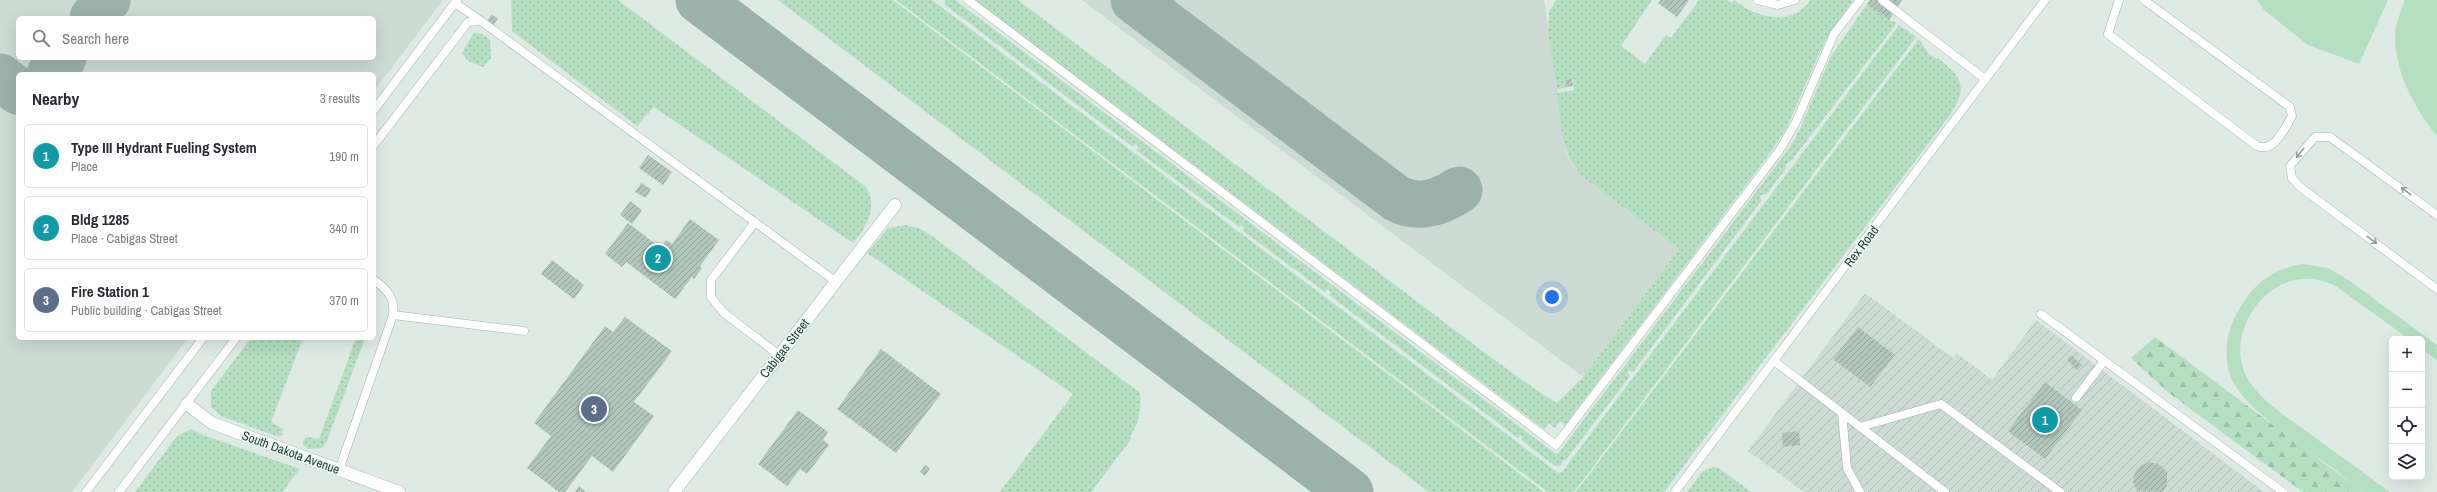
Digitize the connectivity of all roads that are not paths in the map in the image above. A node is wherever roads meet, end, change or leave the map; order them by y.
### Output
1 (968, 0) edge
2 (1758, 0) edge
3 (1795, 0) edge
4 (1860, 0) edge
5 (1882, 0) edge
6 (2045, 0) edge
7 (2119, 0) edge
8 (2144, 0) edge
9 (456, 1) edge
10 (481, 21) junction
11 (1985, 79) junction
12 (376, 107) edge
13 (376, 142) edge
14 (894, 205) dead end
15 (2437, 215) edge
16 (755, 222) junction
17 (376, 282) edge
18 (835, 282) junction
19 (2437, 289) edge
20 (2042, 314) dead end
21 (393, 316) junction
22 (524, 331) dead end
23 (201, 340) edge
24 (235, 340) edge
25 (779, 355) junction
26 (2104, 360) junction
27 (1774, 361) junction
28 (2076, 398) dead end
29 (187, 404) junction
30 (1842, 413) junction
31 (1860, 427) junction
32 (339, 470) junction
33 (86, 492) edge
34 (119, 492) edge
35 (399, 492) edge
36 (674, 492) edge
37 (1675, 492) edge
38 (1860, 492) edge
39 (1945, 492) edge
40 (2060, 492) edge
41 (2284, 492) edge

1 - 4 lane
2 - 3 lane
5 - 11 lane
6 - 11 lane, Rex Road
7 - 8 lane
9 - 10 lane
9 - 12 lane
10 - 13 lane
10 - 16 lane
11 - 27 lane, Rex Road
14 - 18 street, Cabigas Street
15 -> 19 lane
16 - 18 lane
16 - 25 lane
17 - 21 lane
18 - 25 street, Cabigas Street
20 - 26 lane
21 - 22 lane
21 - 32 lane
23 - 33 lane
24 - 29 lane
25 - 36 street, Cabigas Street
26 - 28 lane
26 - 41 lane
27 - 30 lane
27 - 37 lane, Rex Road
29 - 32 street, South Dakota Avenue
29 - 34 lane
30 - 31 lane
30 - 38 lane
31 - 39 lane
31 - 40 lane
32 - 35 street, South Dakota Avenue

